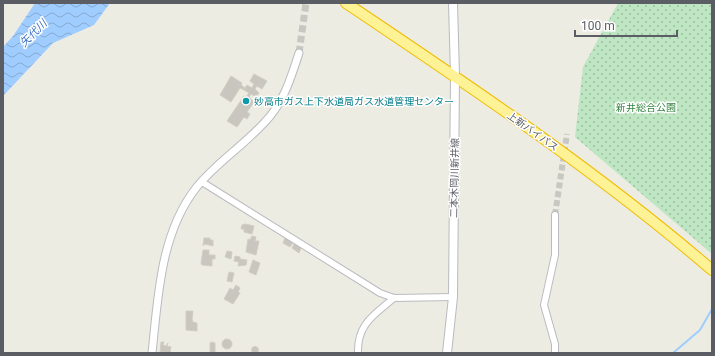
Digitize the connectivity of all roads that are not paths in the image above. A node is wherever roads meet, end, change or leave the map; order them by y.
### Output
1 (346, 3) edge
2 (453, 3) edge
3 (299, 53) tunnel mouth
4 (455, 76) junction
5 (202, 182) junction
6 (555, 215) tunnel mouth
7 (712, 270) edge
8 (452, 297) junction
9 (394, 298) junction
10 (152, 353) edge
11 (358, 353) edge
12 (446, 353) edge
13 (555, 353) edge

1 - 4 highway, 上新バイパス
2 - 4 main road, 二本木岡川新井線
3 - 5 street
4 - 7 highway, 上新バイパス
4 - 8 main road, 二本木岡川新井線
5 - 9 street
5 - 10 street
6 - 13 street
8 - 9 street
8 - 12 main road, 二本木岡川新井線
9 - 11 street

